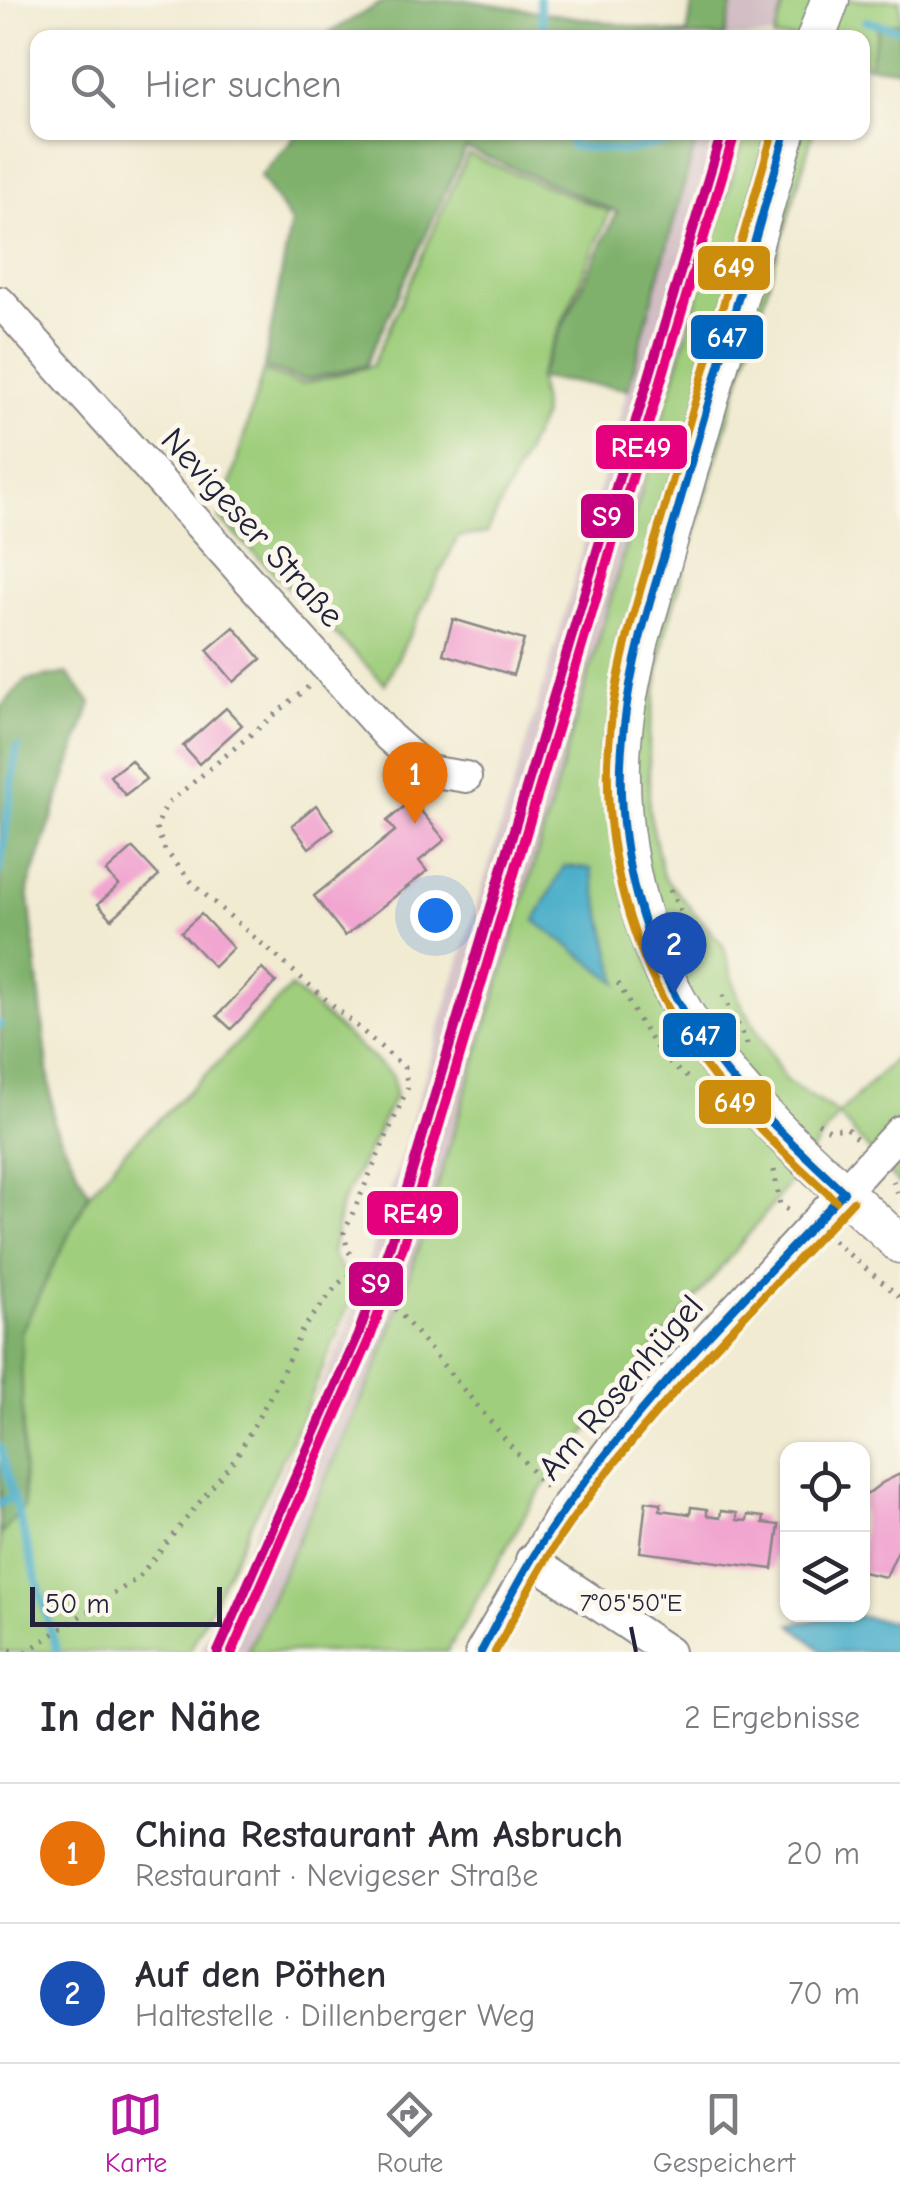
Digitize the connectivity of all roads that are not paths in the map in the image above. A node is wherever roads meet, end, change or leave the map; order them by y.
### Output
1 (830, 0) edge
2 (819, 30) edge
3 (784, 140) edge
4 (0, 302) edge
5 (466, 777) dead end
6 (900, 1132) edge
7 (844, 1192) junction
8 (900, 1244) edge
9 (532, 1560) junction
10 (481, 1652) edge
11 (668, 1652) edge

1 - 2 main road
3 - 7 main road
4 - 5 street, Nevigeser Straße
6 - 7 street, Am Rosenhügel
7 - 8 main road
7 - 9 street, Am Rosenhügel
9 - 10 street, Am Rosenhügel
9 - 11 street

